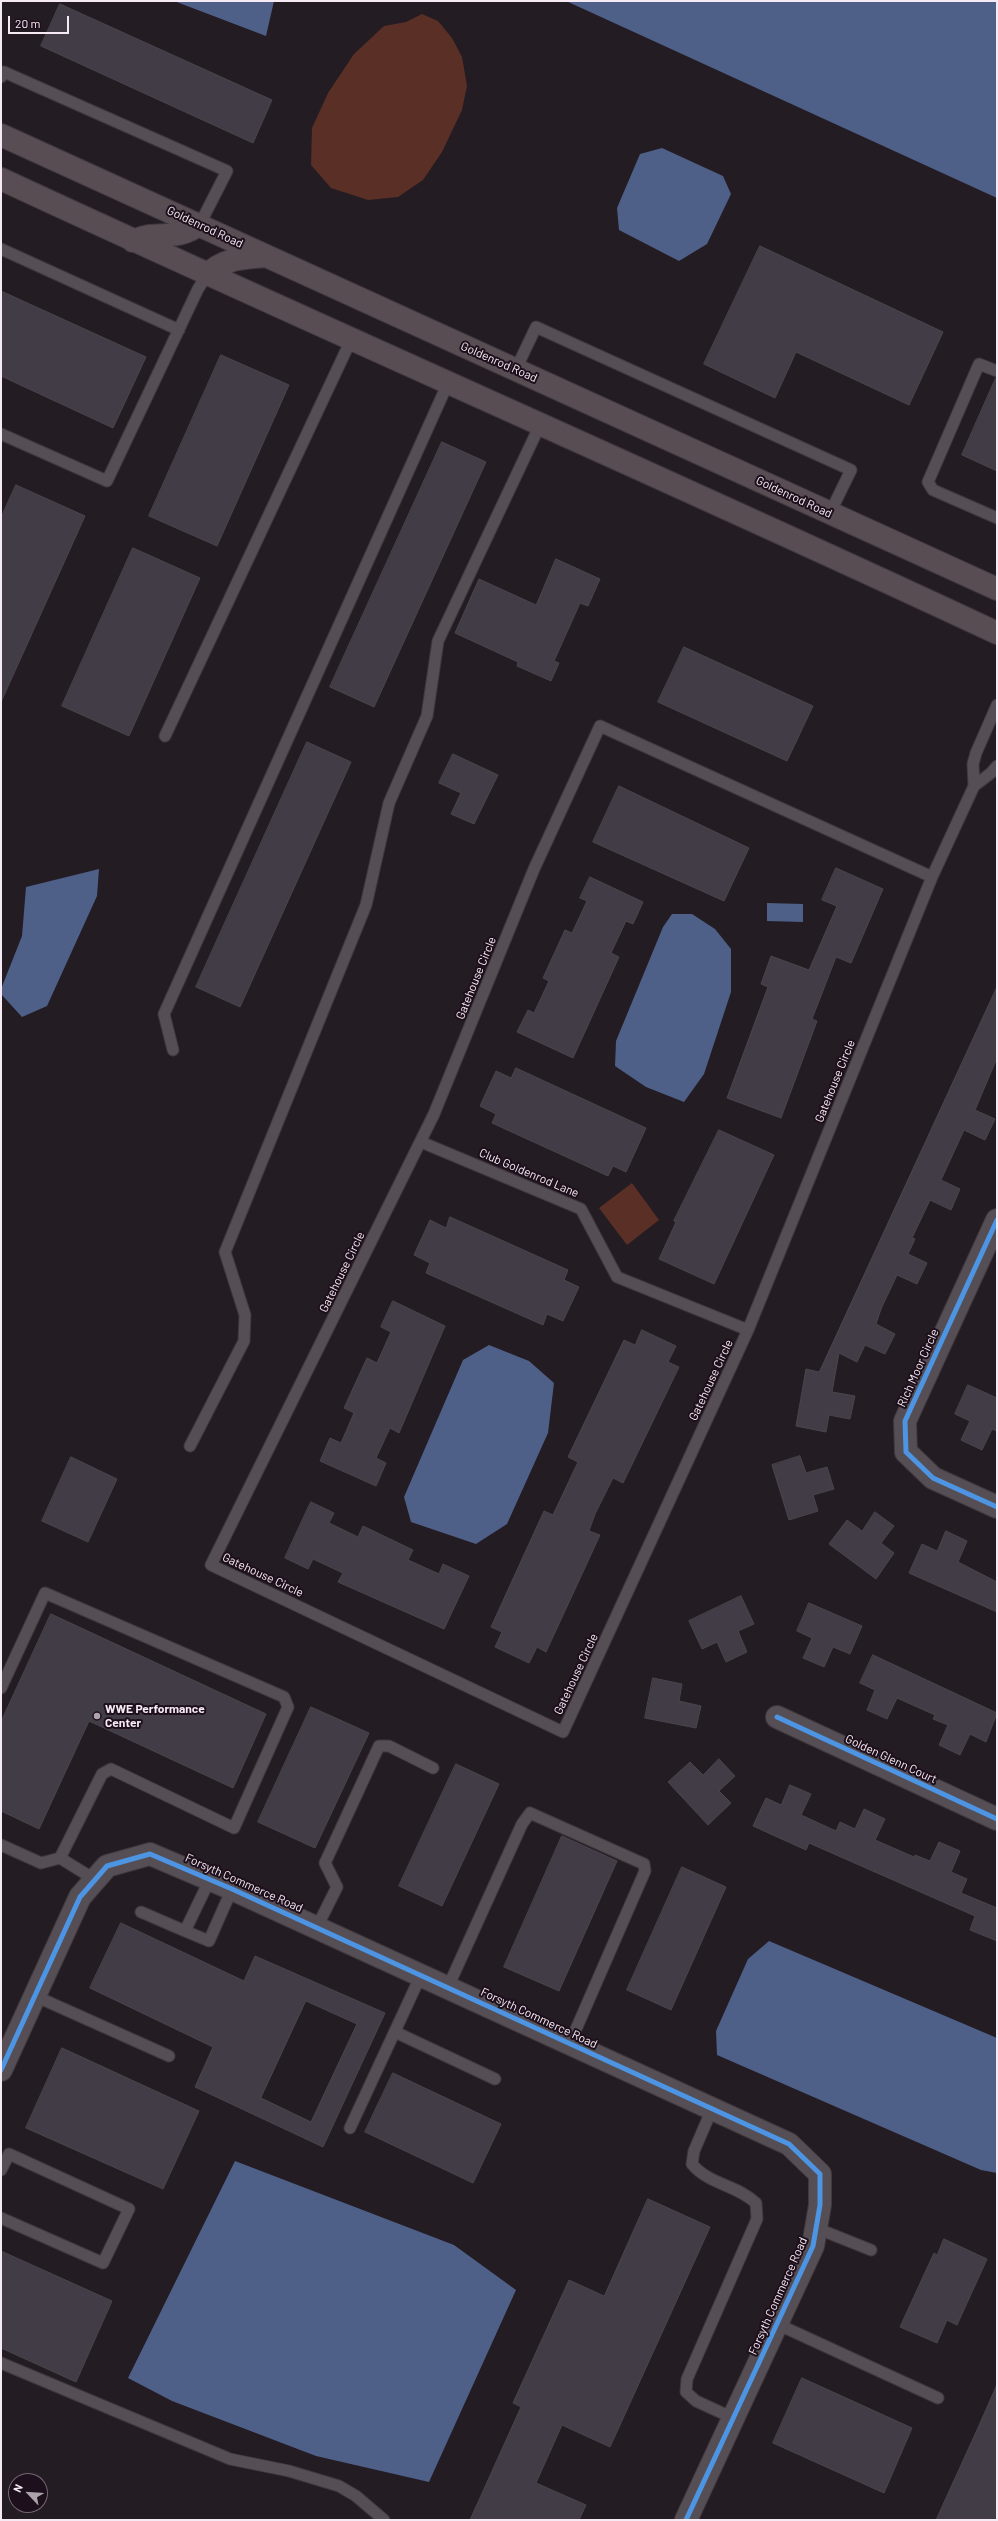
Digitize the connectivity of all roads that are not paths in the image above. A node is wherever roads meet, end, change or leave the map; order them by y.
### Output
1 (1, 77) edge
2 (1, 135) edge
3 (1, 179) edge
4 (200, 224) junction
5 (133, 241) junction
6 (1, 249) edge
7 (267, 256) junction
8 (207, 275) junction
9 (179, 330) junction
10 (351, 340) junction
11 (516, 369) junction
12 (997, 371) edge
13 (448, 383) junction
14 (540, 424) junction
15 (1, 434) edge
16 (830, 513) junction
17 (997, 518) edge
18 (997, 589) edge
19 (997, 632) edge
20 (997, 705) edge
21 (165, 736) dead end
22 (997, 766) edge
23 (974, 786) junction
24 (932, 877) junction
25 (174, 1050) dead end
26 (421, 1142) junction
27 (997, 1220) edge
28 (748, 1330) junction
29 (190, 1446) dead end
30 (997, 1507) edge
31 (1, 1688) edge
32 (777, 1717) dead end
33 (433, 1768) dead end
34 (997, 1819) edge
35 (1, 1845) edge
36 (60, 1858) junction
37 (94, 1879) junction
38 (210, 1879) junction
39 (232, 1888) junction
40 (141, 1912) dead end
41 (317, 1927) junction
42 (185, 1931) junction
43 (422, 1976) junction
44 (448, 1987) junction
45 (35, 1996) junction
46 (395, 2032) junction
47 (570, 2043) junction
48 (169, 2056) dead end
49 (1, 2070) edge
50 (494, 2079) dead end
51 (712, 2109) junction
52 (350, 2128) dead end
53 (1, 2170) edge
54 (1, 2218) edge
55 (816, 2228) junction
56 (870, 2250) dead end
57 (777, 2324) junction
58 (1, 2363) edge
59 (938, 2398) dead end
60 (734, 2418) junction
61 (384, 2520) edge
62 (686, 2520) edge

1 - 4 lane
2 - 4 main road, Goldenrod Road
3 - 5 main road
4 - 5 main road
4 - 7 main road, Goldenrod Road
5 - 8 main road
6 - 9 lane
7 - 8 main road
7 - 11 main road, Goldenrod Road
8 - 9 lane
8 - 10 main road
9 - 15 lane
10 - 13 main road
10 - 21 lane
11 - 16 main road, Goldenrod Road
11 - 16 lane
12 - 17 lane
13 - 14 main road
13 - 25 lane
14 - 19 main road
14 - 29 lane
16 - 18 main road, Goldenrod Road
20 - 23 lane, Gatehouse Circle
22 - 23 lane, Gatehouse Circle
23 - 24 lane, Gatehouse Circle
24 - 26 lane, Gatehouse Circle
24 - 28 lane, Gatehouse Circle
26 - 28 lane, Club Goldenrod Lane
26 - 28 lane, Gatehouse Circle
27 - 30 street, Rich Moor Circle
31 - 36 lane
32 - 34 street, Golden Glenn Court
33 - 41 lane
35 - 36 lane
36 - 37 lane
37 - 38 street, Forsyth Commerce Road
37 - 45 street, Forsyth Commerce Road
38 - 39 street, Forsyth Commerce Road
38 - 42 lane
39 - 41 street, Forsyth Commerce Road
39 - 42 lane
40 - 42 lane
41 - 43 street, Forsyth Commerce Road
43 - 44 street, Forsyth Commerce Road
43 - 46 lane
44 - 47 street, Forsyth Commerce Road
44 - 47 lane
45 - 48 lane
45 - 49 street, Forsyth Commerce Road
46 - 50 lane
46 - 52 lane
47 - 51 street, Forsyth Commerce Road
51 - 55 street, Forsyth Commerce Road
51 - 60 lane
53 - 54 lane
55 - 56 lane
55 - 57 street, Forsyth Commerce Road
57 - 59 lane
57 - 60 street, Forsyth Commerce Road
58 - 61 lane
60 - 62 street, Forsyth Commerce Road

